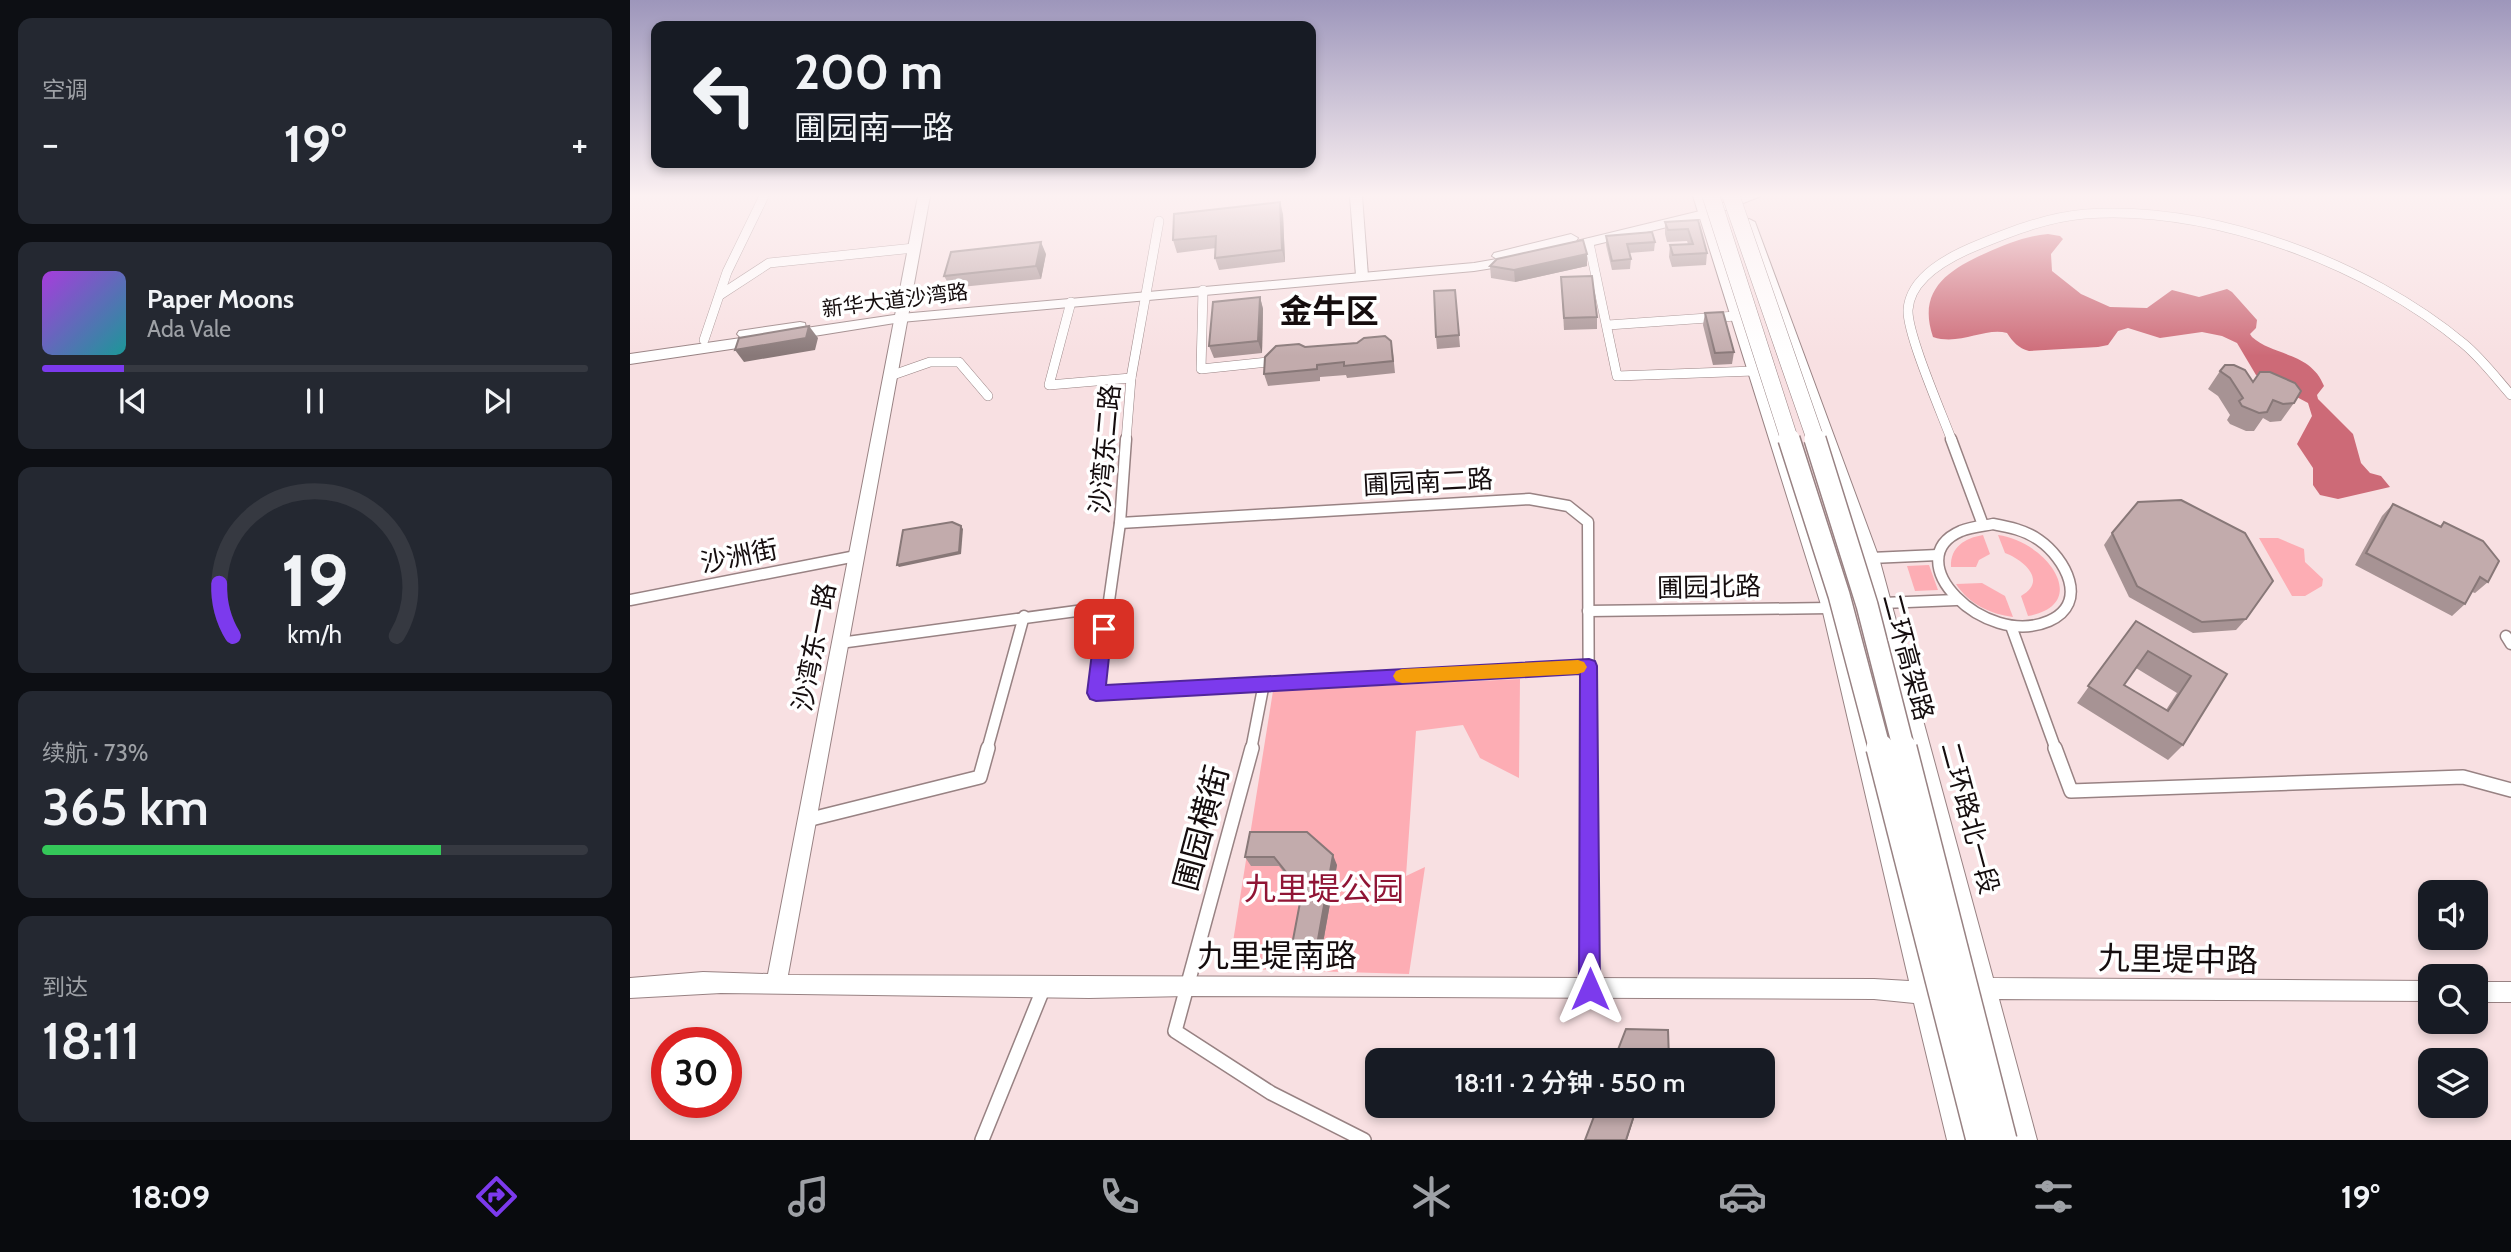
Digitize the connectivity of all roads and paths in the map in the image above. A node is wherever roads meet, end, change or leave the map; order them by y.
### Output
1 (738, 249) edge
2 (902, 249) edge
3 (914, 249) edge
4 (1155, 249) edge
5 (1360, 249) edge
6 (1525, 249) edge
7 (1563, 249) edge
8 (1590, 249) edge
9 (1717, 249) edge
10 (1720, 249) edge
11 (1755, 249) edge
12 (1759, 249) edge
13 (1970, 249) edge
14 (2290, 249) edge
15 (1362, 272) junction
16 (1203, 290) junction
17 (1148, 291) junction
18 (720, 295) junction
19 (1070, 302) junction
20 (902, 314) junction
21 (1736, 316) junction
22 (1608, 326) junction
23 (704, 340) junction
24 (630, 352) edge
25 (630, 359) edge
26 (1268, 362) edge
27 (1754, 370) junction
28 (890, 376) junction
29 (1131, 378) junction
30 (2511, 395) edge
31 (988, 396) dead end
32 (1120, 523) junction
33 (1983, 525) junction
34 (1938, 555) junction
35 (856, 556) junction
36 (1871, 558) junction
37 (630, 600) edge
38 (1956, 600) junction
39 (1883, 603) junction
40 (1106, 607) junction
41 (1830, 608) junction
42 (1588, 611) junction
43 (1024, 616) junction
44 (2011, 626) junction
45 (840, 643) junction
46 (1589, 666) junction
47 (1264, 683) junction
48 (2511, 790) edge
49 (807, 820) junction
50 (776, 985) junction
51 (1187, 986) junction
52 (630, 988) edge
53 (1044, 988) junction
54 (1987, 988) junction
55 (1590, 989) junction
56 (2418, 992) edge
57 (2488, 992) edge
58 (2511, 992) edge
59 (1925, 993) junction
60 (982, 1140) edge
61 (1364, 1140) edge
62 (1958, 1140) edge
63 (1980, 1140) edge
64 (2003, 1140) edge
65 (2026, 1140) edge

1 - 18 street
2 - 18 street
3 - 20 street, 沙湾东一路
4 - 17 street, 沙湾东二路
5 - 15 street
6 - 15 main road, 新华大道沙湾路
7 - 15 main road, 新华大道沙湾路
8 - 22 street
9 - 21 street
10 - 63 highway, 二环高架路, bridge
11 - 64 highway, 二环高架路, bridge
12 - 36 street, 二环路北一段
13 - 33 street
14 - 30 street
15 - 16 main road, 新华大道沙湾路
15 - 17 main road, 新华大道沙湾路
16 - 17 main road, 新华大道沙湾路
16 - 26 street
17 - 19 main road, 新华大道沙湾路
17 - 20 main road, 新华大道沙湾路
17 - 29 street, 沙湾东二路
18 - 23 street
19 - 20 main road, 新华大道沙湾路
19 - 29 street
20 - 23 main road, 新华大道沙湾路
20 - 25 main road, 新华大道沙湾路
20 - 28 street, 沙湾东一路
21 - 22 street
21 - 27 street
22 - 27 street
23 - 24 main road, 新华大道沙湾路
27 - 41 street
28 - 31 street
28 - 35 street, 沙湾东一路
29 - 32 street, 沙湾东二路
32 - 40 street, 沙湾东二路
32 - 42 street, 圃园南二路
33 - 34 street
33 - 44 street
34 - 36 street
34 - 38 street
35 - 37 street, 沙洲街
35 - 45 street, 沙湾东一路
36 - 39 street, 二环路北一段
38 - 39 street
38 - 44 street
39 - 54 street, 二环路北一段
40 - 43 street
40 - 47 street, 沙湾东二路
41 - 42 street, 圃园北路
41 - 59 street
42 - 46 street, 圃园南二路
43 - 45 street
43 - 49 street
44 - 48 street
45 - 49 street, 沙湾东一路
46 - 47 street
46 - 55 street, 圃园南二路
47 - 51 street, 圃园横街
49 - 50 street, 沙湾东一路
50 - 52 street, 九里堤南路
50 - 53 street, 九里堤南路
51 - 53 street, 九里堤南路
51 - 55 street, 九里堤南路
51 - 61 street, 圃园横街
53 - 60 street
54 - 56 street, 九里堤中路
54 - 59 street, 九里堤中路
54 - 65 street, 二环路北一段
55 - 59 street, 九里堤南路
57 - 58 street
59 - 62 street

